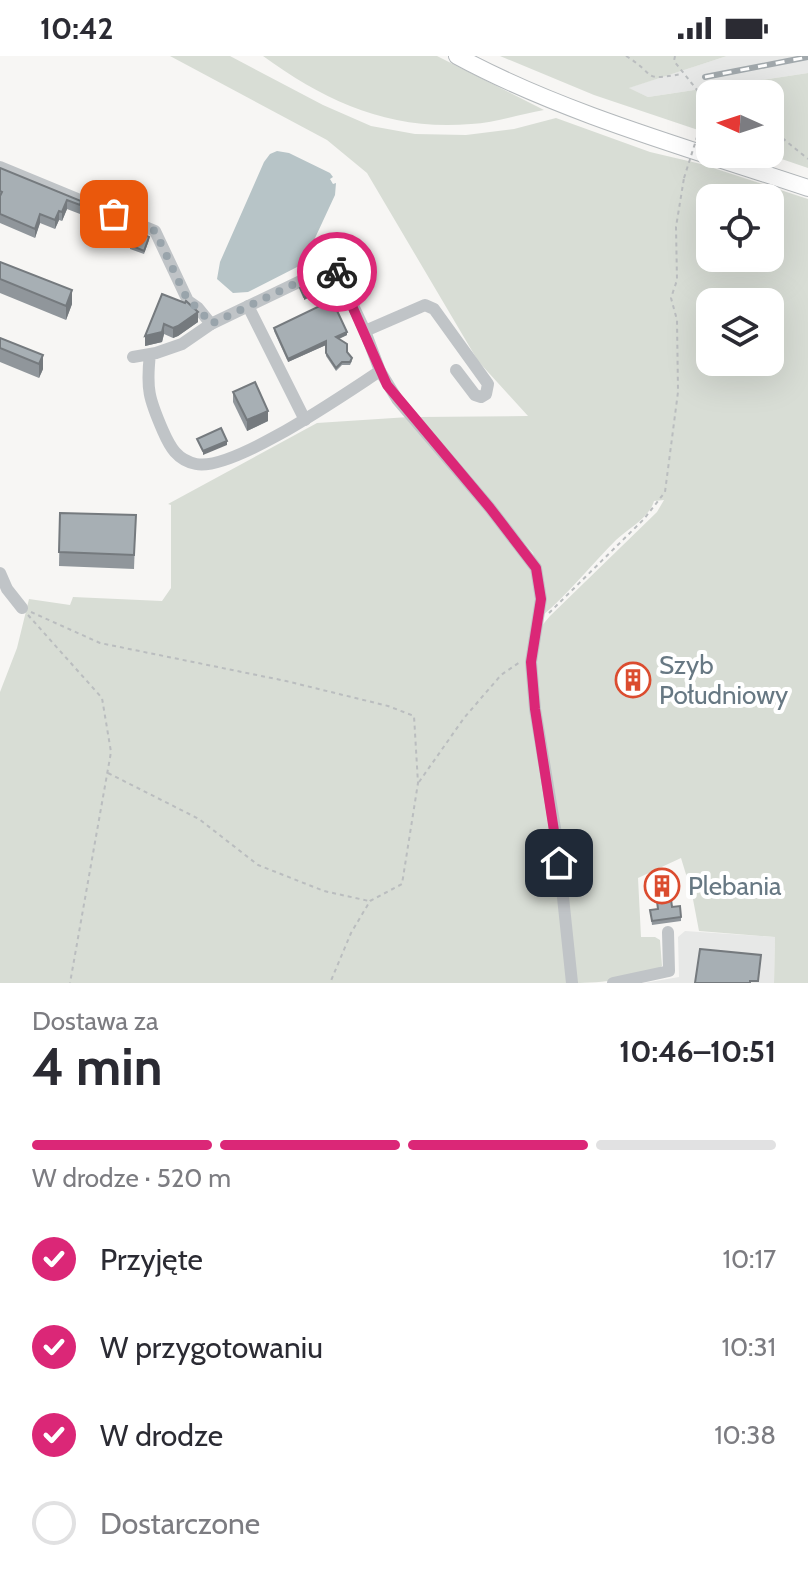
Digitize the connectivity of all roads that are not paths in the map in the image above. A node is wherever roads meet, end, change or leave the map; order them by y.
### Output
1 (457, 56) edge
2 (479, 56) edge
3 (696, 141) edge
4 (0, 167) edge
5 (775, 168) edge
6 (808, 179) edge
7 (808, 188) edge
8 (248, 306) junction
9 (211, 324) junction
10 (365, 331) junction
11 (150, 354) junction
12 (133, 357) dead end
13 (456, 370) dead end
14 (380, 371) junction
15 (305, 420) junction
16 (0, 573) edge
17 (22, 608) road end
18 (668, 932) dead end
19 (572, 983) edge
20 (613, 983) edge

1 - 7 main road
2 - 3 main road
4 - 9 street
5 - 6 main road
8 - 9 street
8 - 10 street
8 - 15 street
9 - 11 street
10 - 13 street
10 - 14 street
11 - 12 street
11 - 15 street
14 - 15 street
14 - 19 street
16 - 17 street
18 - 20 street

